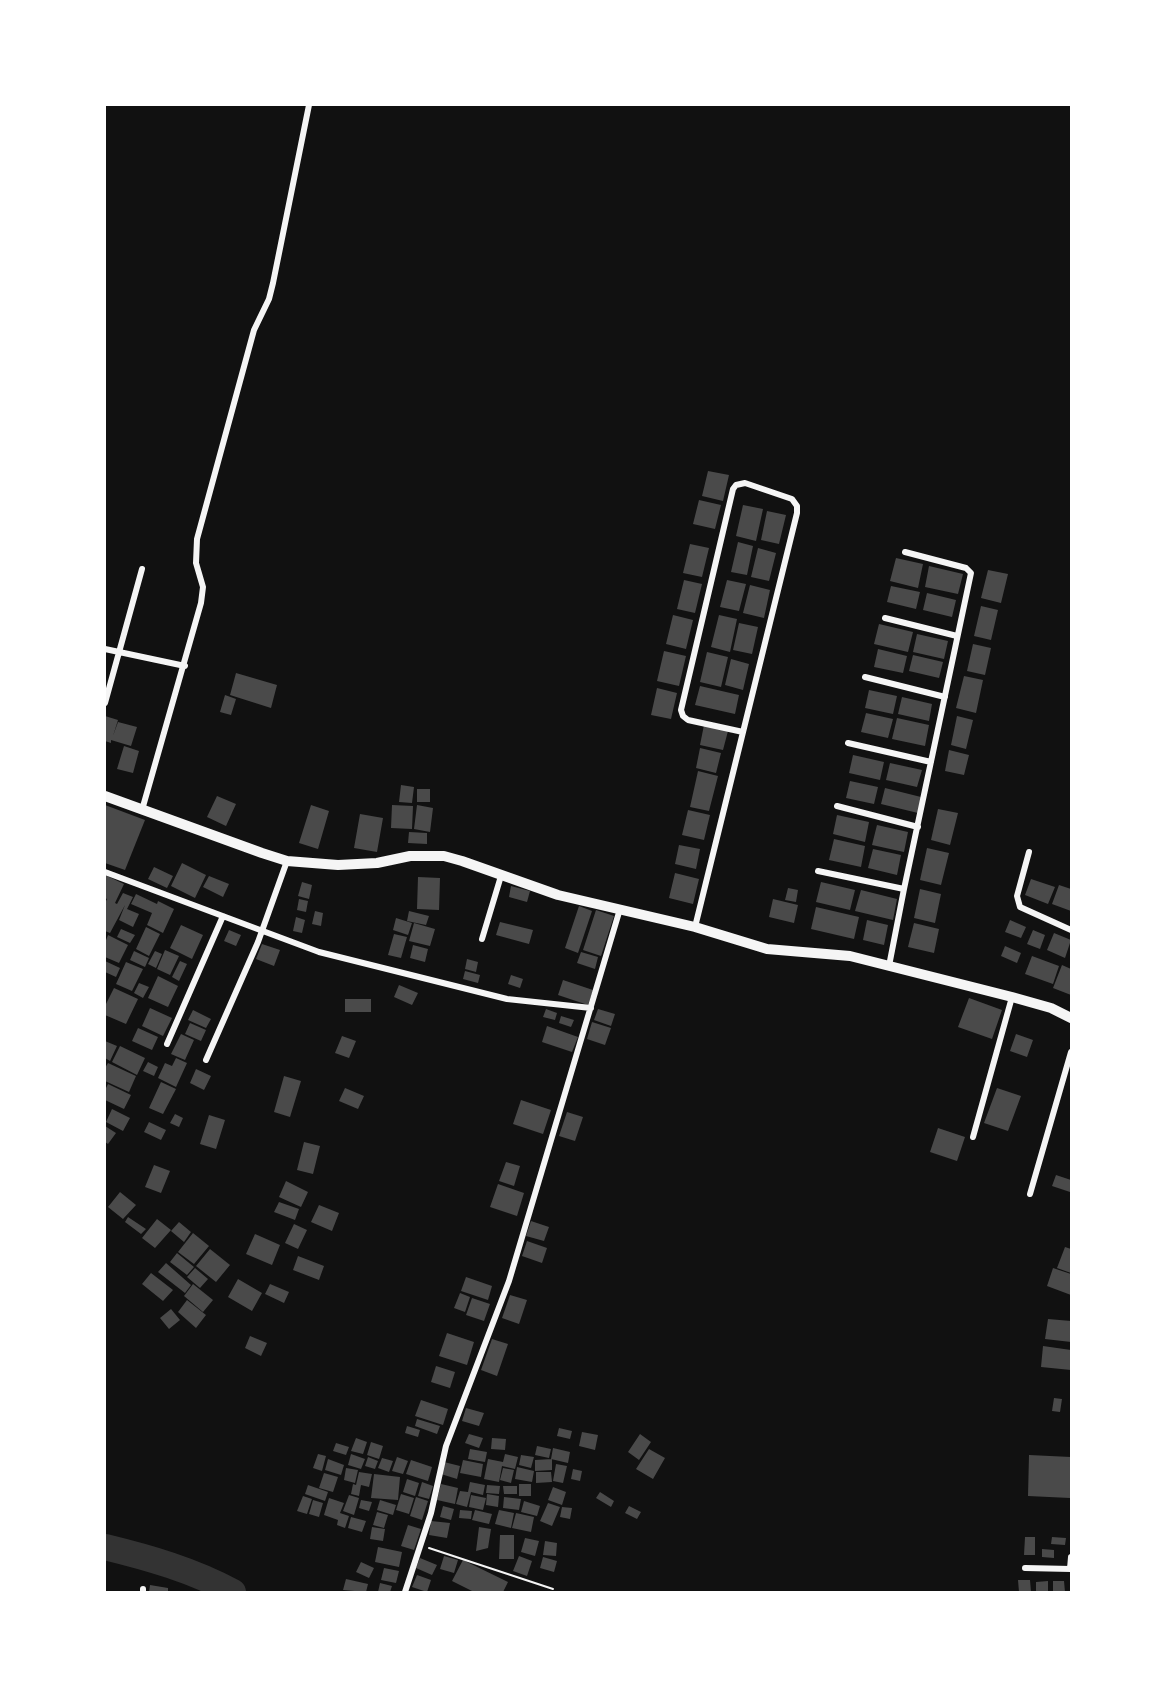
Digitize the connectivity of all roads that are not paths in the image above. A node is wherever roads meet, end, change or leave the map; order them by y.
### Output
1 (309, 105) edge
2 (905, 552) dead end
3 (142, 569) dead end
4 (885, 618) dead end
5 (957, 636) junction
6 (105, 649) edge
7 (120, 652) junction
8 (185, 666) junction
9 (865, 677) dead end
10 (945, 697) junction
11 (105, 704) edge
12 (743, 732) junction
13 (848, 743) dead end
14 (931, 762) junction
15 (105, 796) edge
16 (837, 806) dead end
17 (142, 811) junction
18 (918, 827) junction
19 (1029, 852) dead end
20 (287, 861) junction
21 (818, 871) dead end
22 (105, 872) edge
23 (501, 876) junction
24 (904, 889) junction
25 (620, 908) junction
26 (223, 916) junction
27 (695, 927) junction
28 (1071, 930) edge
29 (262, 932) junction
30 (482, 939) dead end
31 (889, 966) junction
32 (1012, 997) junction
33 (591, 1008) junction
34 (1071, 1018) edge
35 (167, 1044) dead end
36 (1071, 1052) edge
37 (207, 1060) dead end
38 (973, 1137) dead end
39 (1030, 1194) dead end
40 (1071, 1557) edge
41 (1025, 1568) dead end
42 (1070, 1569) edge
43 (405, 1592) edge

1 - 8 street
2 - 5 street
3 - 7 street
4 - 5 street
5 - 10 street
6 - 7 street
7 - 8 street
7 - 11 street
8 - 17 street
9 - 10 street
10 - 14 street
12 - 12 street
12 - 27 street
13 - 14 street
14 - 18 street
15 - 17 street
16 - 18 street
17 - 20 street
18 - 24 street
19 - 28 street
20 - 23 street
20 - 29 street
21 - 24 street
22 - 26 street
23 - 25 street
23 - 30 street
24 - 31 street
25 - 27 street
25 - 33 street
26 - 29 street
26 - 35 street
27 - 31 street
29 - 33 street
29 - 37 street
31 - 32 street
32 - 34 street
32 - 38 street
33 - 43 street
36 - 39 street
40 - 42 street
41 - 42 street

